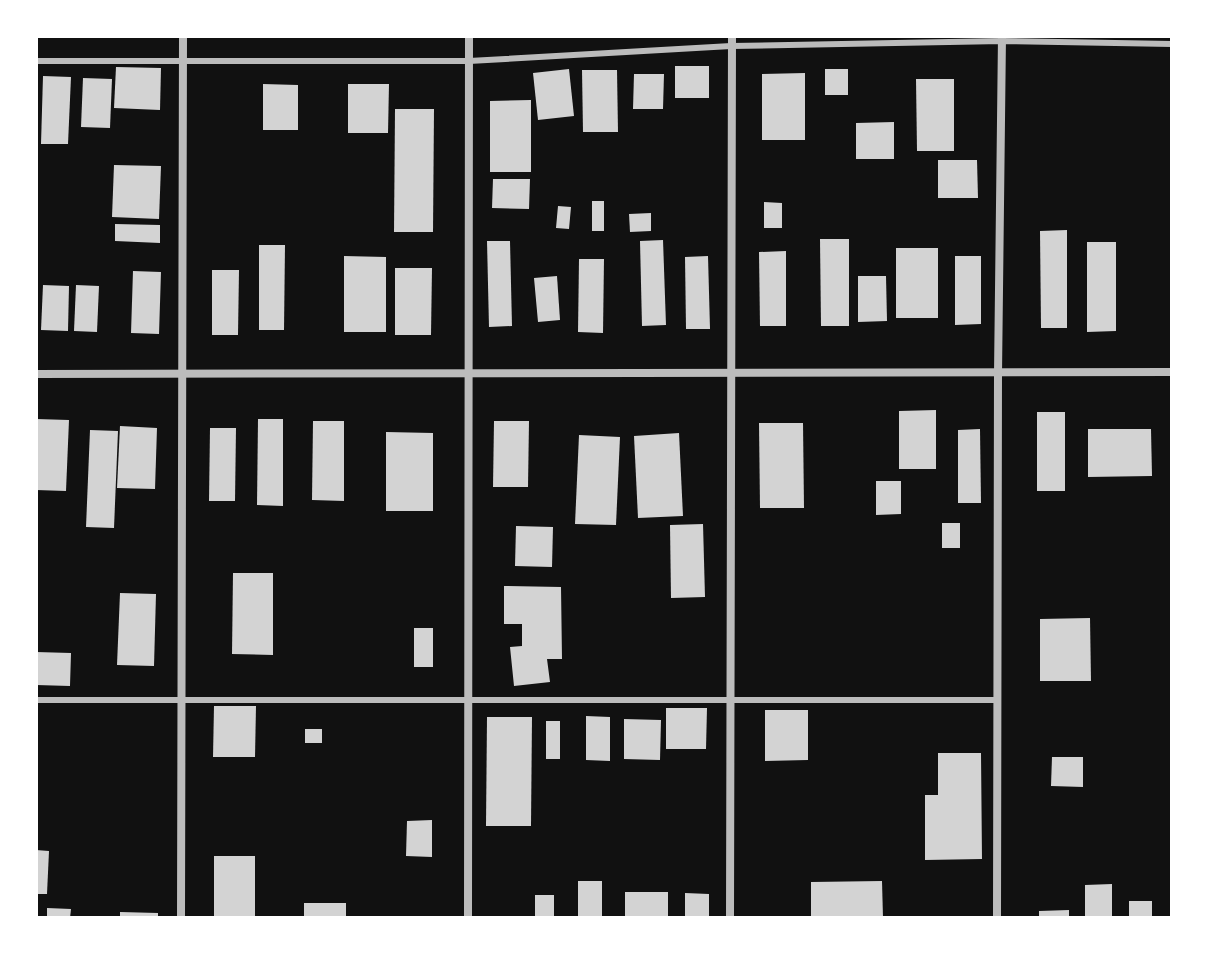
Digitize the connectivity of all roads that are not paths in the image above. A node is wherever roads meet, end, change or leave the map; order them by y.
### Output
1 (183, 36) edge
2 (469, 36) edge
3 (1002, 38) edge
4 (732, 41) edge
5 (1172, 44) edge
6 (36, 61) edge
7 (183, 61) junction
8 (469, 61) junction
9 (1172, 372) edge
10 (182, 373) junction
11 (36, 374) edge
12 (468, 374) junction
13 (731, 374) junction
14 (998, 374) junction
15 (36, 700) edge
16 (182, 700) junction
17 (468, 700) junction
18 (730, 700) junction
19 (997, 700) junction
20 (181, 918) edge
21 (468, 918) edge
22 (730, 918) edge
23 (997, 918) edge

1 - 7 street
2 - 8 street
3 - 4 lane
3 - 5 lane
3 - 14 street
4 - 8 lane
4 - 13 street
6 - 7 lane
7 - 8 lane
7 - 10 street
8 - 12 street
9 - 14 street
10 - 11 street
10 - 12 street
10 - 16 street
12 - 13 street
12 - 17 street
13 - 14 street
13 - 18 street
14 - 19 street
15 - 16 lane
16 - 17 lane
16 - 20 street
17 - 18 lane
17 - 21 street
18 - 19 lane
18 - 22 street
19 - 23 street

